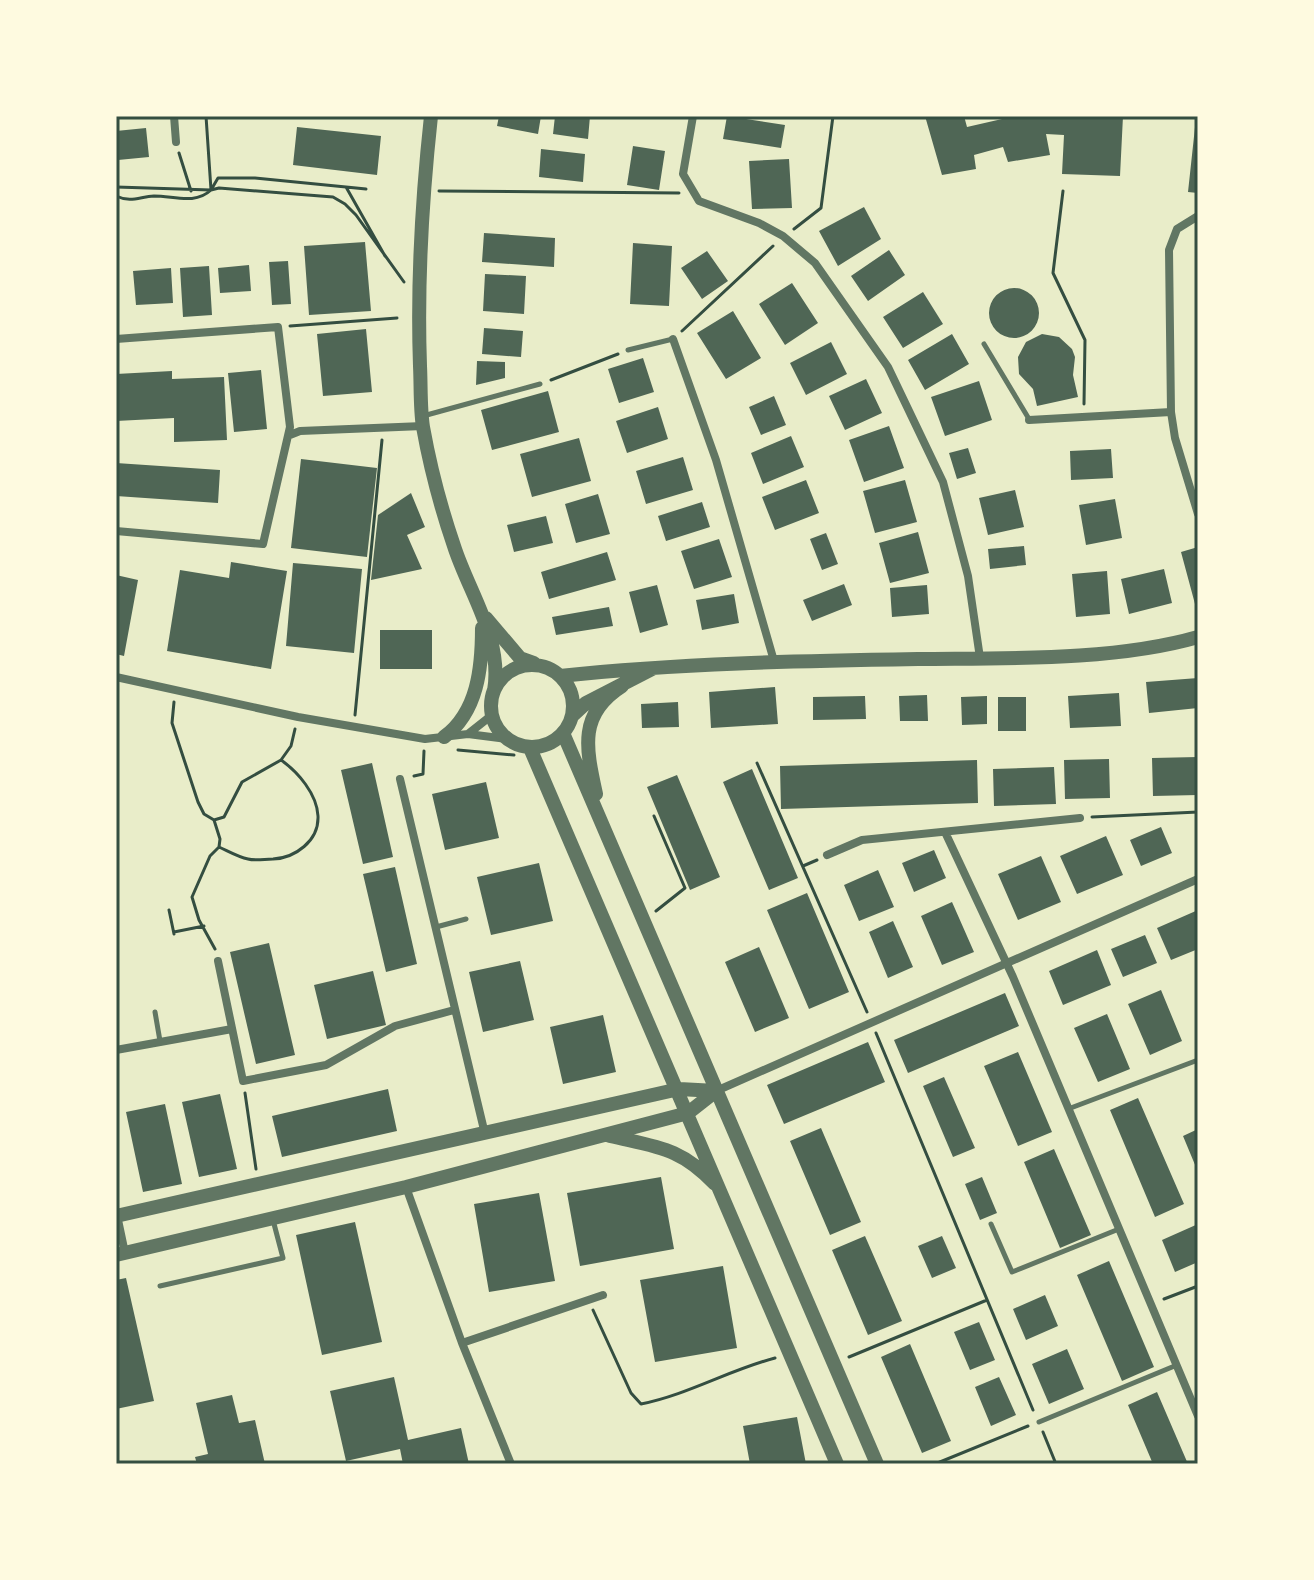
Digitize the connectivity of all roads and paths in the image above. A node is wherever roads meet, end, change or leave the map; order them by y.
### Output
1 (174, 116) edge
2 (206, 116) edge
3 (431, 116) edge
4 (693, 116) edge
5 (176, 142) joint
6 (116, 187) edge
7 (346, 187) junction
8 (366, 189) dead end
9 (211, 190) junction
10 (423, 190) junction
11 (191, 191) junction
12 (1063, 191) dead end
13 (695, 194) junction
14 (116, 196) edge
15 (1198, 216) edge
16 (397, 318) dead end
17 (278, 327) junction
18 (116, 339) edge
19 (673, 339) joint
20 (984, 344) dead end
21 (628, 350) joint
22 (540, 384) joint
23 (1171, 412) junction
24 (1083, 417) junction
25 (1029, 420) joint
26 (422, 421) junction
27 (383, 427) junction
28 (290, 431) junction
29 (1198, 514) edge
30 (116, 531) edge
31 (481, 612) junction
32 (1198, 637) edge
33 (980, 658) junction
34 (774, 661) junction
35 (539, 665) junction
36 (652, 669) junction
37 (560, 676) junction
38 (116, 677) edge
39 (622, 686) junction
40 (175, 688) junction
41 (494, 691) junction
42 (492, 715) junction
43 (573, 715) junction
44 (298, 717) junction
45 (354, 726) junction
46 (563, 733) junction
47 (468, 734) junction
48 (444, 737) junction
49 (425, 739) junction
50 (507, 739) junction
51 (530, 748) junction
52 (281, 760) junction
53 (757, 763) dead end
54 (400, 779) joint
55 (1198, 812) edge
56 (654, 816) dead end
57 (1080, 818) joint
58 (214, 820) junction
59 (603, 825) junction
60 (945, 832) junction
61 (219, 847) junction
62 (827, 855) dead end
63 (1198, 879) edge
64 (169, 910) dead end
65 (466, 919) dead end
66 (644, 921) junction
67 (204, 926) junction
68 (435, 927) junction
69 (218, 961) joint
70 (1006, 962) junction
71 (454, 1010) junction
72 (155, 1012) dead end
73 (872, 1023) junction
74 (232, 1029) junction
75 (160, 1041) junction
76 (116, 1050) edge
77 (1198, 1060) edge
78 (243, 1081) junction
79 (679, 1089) junction
80 (716, 1091) junction
81 (1068, 1109) junction
82 (688, 1113) junction
83 (485, 1134) junction
84 (605, 1135) junction
85 (258, 1184) junction
86 (406, 1187) junction
87 (721, 1190) junction
88 (116, 1214) edge
89 (272, 1219) junction
90 (991, 1224) dead end
91 (1119, 1229) junction
92 (120, 1254) edge
93 (160, 1286) dead end
94 (1198, 1286) edge
95 (603, 1295) dead end
96 (587, 1299) junction
97 (987, 1300) junction
98 (1151, 1304) junction
99 (462, 1343) junction
100 (791, 1354) junction
101 (832, 1364) junction
102 (1177, 1365) junction
103 (1198, 1416) edge
104 (1039, 1422) junction
105 (511, 1464) edge
106 (837, 1464) edge
107 (877, 1464) edge
108 (935, 1464) edge
109 (1056, 1464) edge

1 - 5 street
2 - 9 path
3 - 10 street
4 - 13 street
5 - 11 path
6 - 11 path
7 - 8 path
7 - 9 path
7 - 9 path
9 - 11 path
9 - 14 path
10 - 13 path
10 - 26 street
12 - 24 path
13 - 33 street
15 - 23 street
16 - 17 path
17 - 18 street
17 - 28 street
19 - 21 lane
19 - 34 street
20 - 25 lane
21 - 22 path
22 - 26 lane
23 - 24 street
23 - 29 street
24 - 25 street
26 - 27 street
26 - 31 street
27 - 28 street
27 - 45 path
28 - 30 street
31 - 35 street
31 - 41 street
31 - 48 street
32 - 33 street
33 - 34 street
34 - 36 street
35 - 37 street
35 - 41 street
36 - 37 street
36 - 39 street
37 - 43 street
38 - 40 street
39 - 43 street
39 - 59 street
40 - 44 street
40 - 58 path
41 - 42 street
42 - 47 street
42 - 50 street
43 - 46 street
44 - 45 street
44 - 52 path
45 - 49 street
46 - 51 street
46 - 59 street
47 - 48 street
47 - 50 street
48 - 49 street
49 - 54 path
50 - 51 street
51 - 79 street
52 - 58 path
52 - 61 path
53 - 73 path
54 - 68 street
55 - 57 path
56 - 66 path
57 - 60 street
58 - 61 path
59 - 66 street
60 - 62 street
60 - 70 street
61 - 67 path
63 - 70 street
64 - 67 path
65 - 68 lane
66 - 80 street
67 - 69 path
68 - 71 street
69 - 74 street
70 - 73 street
70 - 81 street
71 - 78 street
71 - 83 street
72 - 75 lane
73 - 80 street
73 - 97 path
74 - 75 street
74 - 78 street
75 - 76 street
77 - 81 lane
78 - 85 path
79 - 80 street
79 - 82 street
79 - 83 street
80 - 82 street
80 - 101 street
81 - 91 street
82 - 84 street
82 - 87 street
83 - 85 street
84 - 86 street
84 - 87 street
85 - 88 street
86 - 89 street
86 - 99 street
87 - 100 street
88 - 92 street
89 - 92 street
89 - 93 lane
90 - 91 lane
91 - 98 street
94 - 98 path
95 - 96 street
96 - 99 street
96 - 100 path
97 - 101 path
97 - 104 path
98 - 102 street
99 - 105 street
100 - 106 street
101 - 107 street
102 - 103 street
102 - 104 lane
104 - 108 path
104 - 109 path

